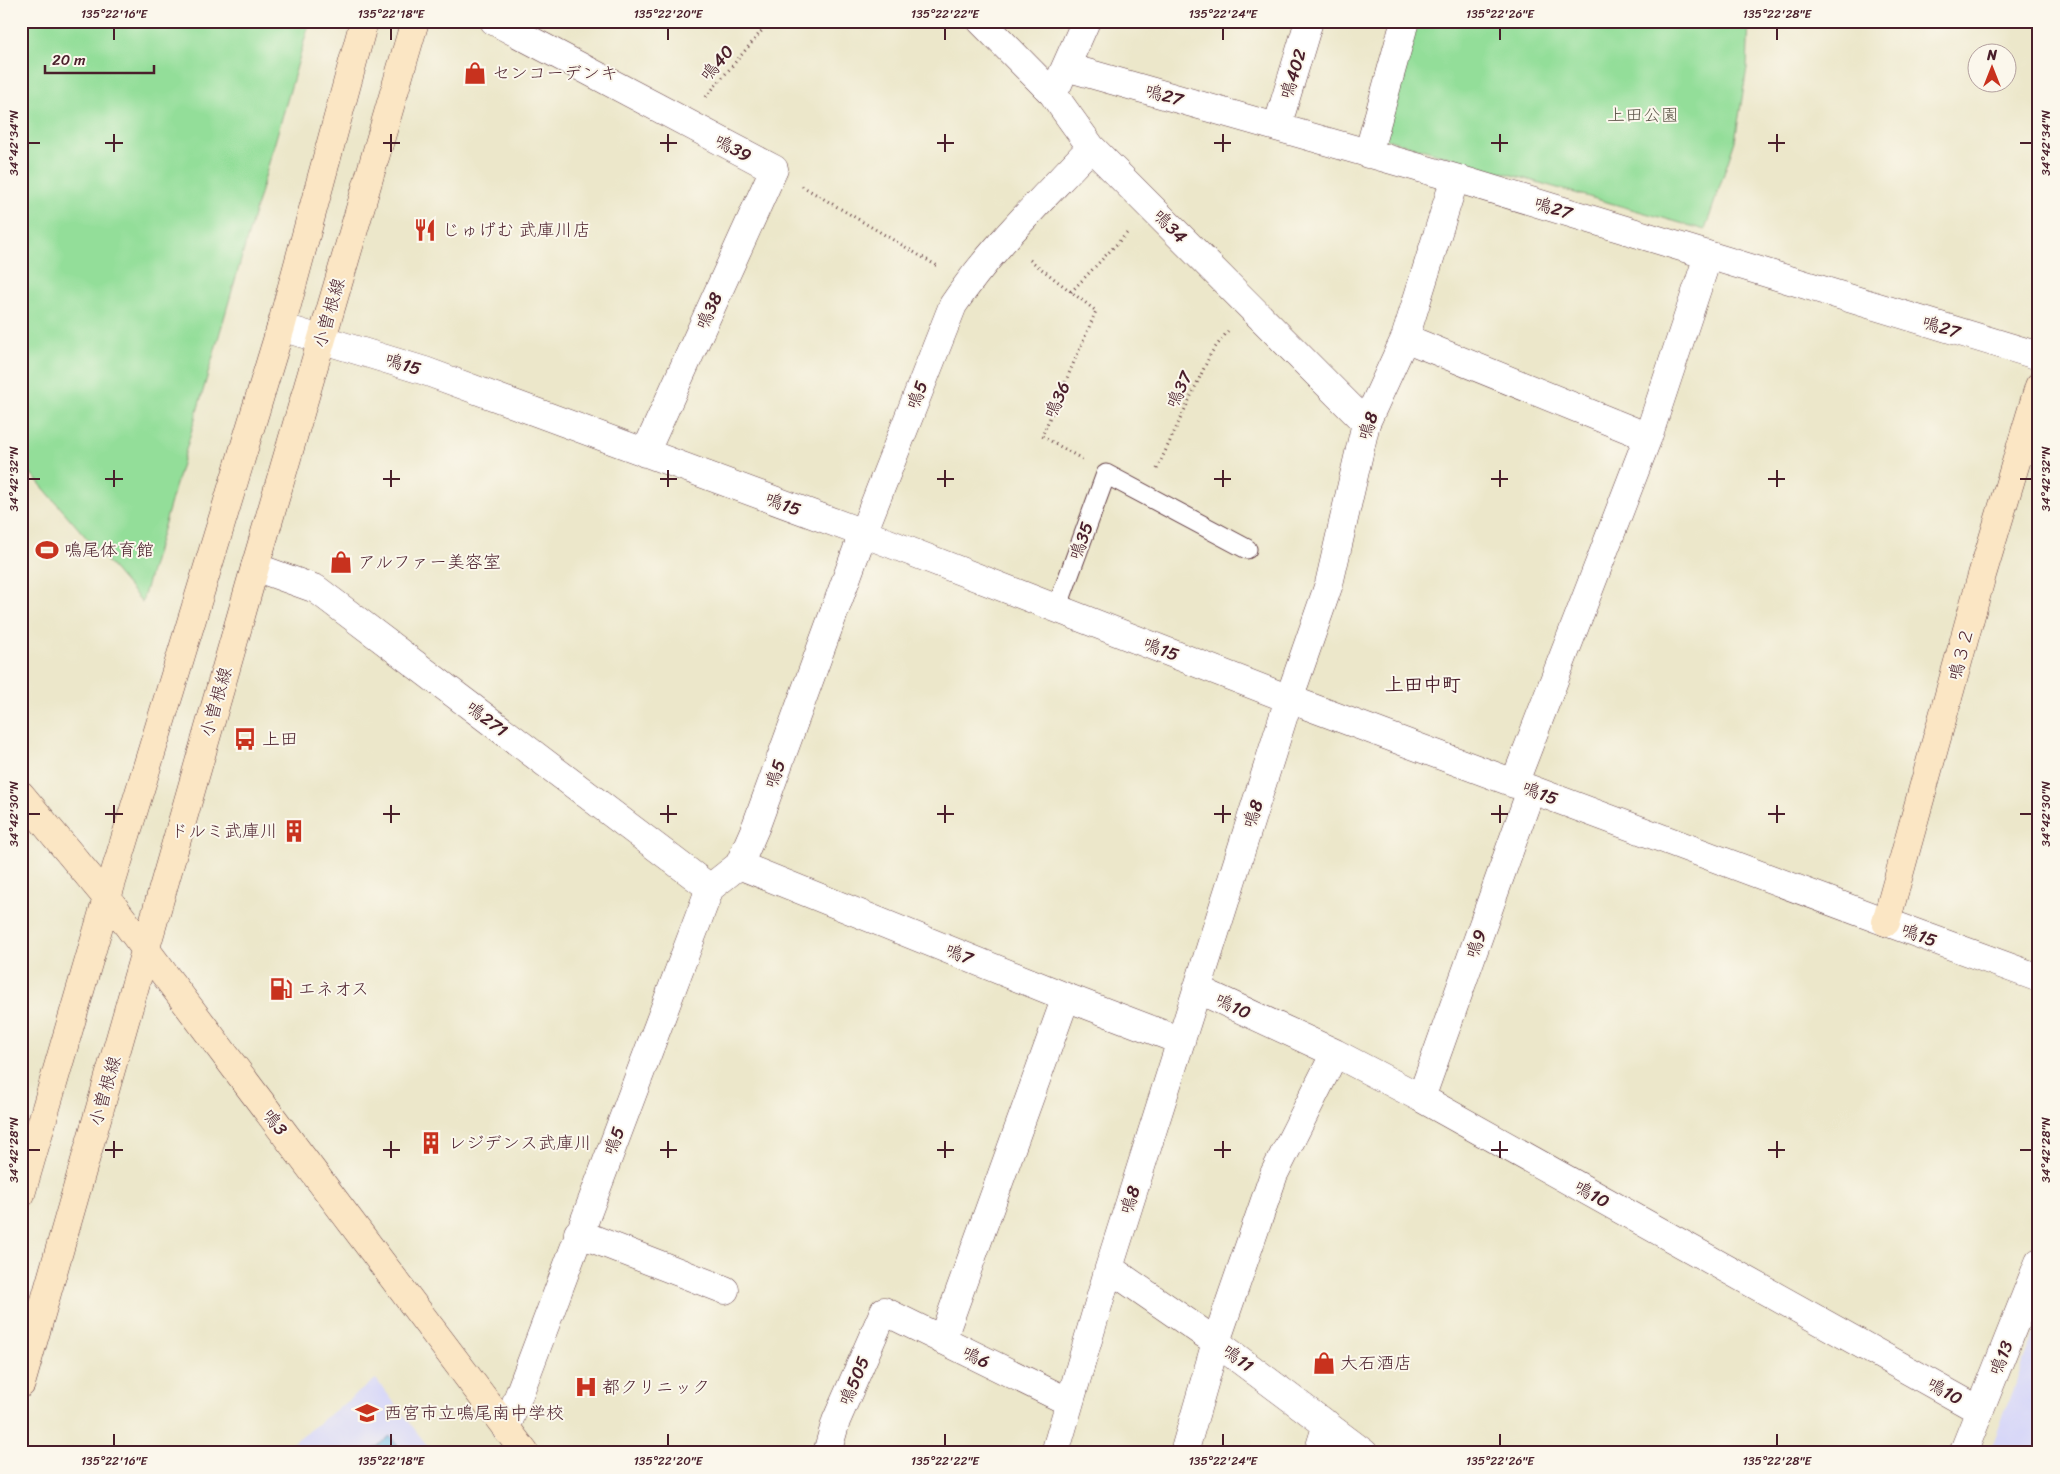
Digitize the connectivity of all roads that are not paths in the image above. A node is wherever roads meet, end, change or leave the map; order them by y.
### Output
1 (364, 21) edge
2 (415, 21) edge
3 (494, 21) edge
4 (981, 21) edge
5 (1086, 21) edge
6 (1308, 21) edge
7 (1405, 21) edge
8 (1066, 67) junction
9 (1053, 94) junction
10 (1277, 127) junction
11 (1091, 147) junction
12 (1368, 154) junction
13 (774, 169) joint
14 (1455, 178) junction
15 (1708, 256) junction
16 (281, 327) junction
17 (1405, 338) junction
18 (321, 339) junction
19 (2039, 356) edge
20 (2039, 386) edge
21 (1366, 423) junction
22 (1648, 437) junction
23 (645, 452) junction
24 (863, 533) junction
25 (1247, 549) dead end
26 (255, 567) junction
27 (1057, 608) junction
28 (1289, 699) junction
29 (1523, 787) junction
30 (21, 795) edge
31 (739, 865) junction
32 (710, 888) junction
33 (107, 898) junction
34 (1886, 922) junction
35 (145, 949) junction
36 (2039, 978) edge
37 (1198, 989) junction
38 (1066, 997) junction
39 (1181, 1041) junction
40 (1335, 1053) junction
41 (1421, 1098) junction
42 (21, 1194) edge
43 (578, 1233) junction
44 (2039, 1262) edge
45 (1109, 1268) junction
46 (725, 1290) dead end
47 (2031, 1304) edge
48 (884, 1311) joint
49 (942, 1340) junction
50 (1216, 1342) junction
51 (21, 1384) edge
52 (1069, 1402) junction
53 (1980, 1410) junction
54 (1327, 1424) junction
55 (506, 1428) junction
56 (525, 1453) edge
57 (827, 1453) edge
58 (1056, 1453) edge
59 (1184, 1453) edge
60 (1318, 1453) edge
61 (1364, 1453) edge
62 (1962, 1453) edge

1 - 16 street
2 - 18 street, 小曽根線
3 - 13 street, 鳴39
4 - 9 street, 鳴34
5 - 8 street
6 - 10 street, 鳴402
7 - 12 street
8 - 9 street
8 - 10 street, 鳴27
9 - 11 street, 鳴34
10 - 12 street, 鳴27
11 - 21 street, 鳴34
11 - 24 street, 鳴5
12 - 14 street, 鳴27
13 - 23 street, 鳴38
14 - 15 street, 鳴27
14 - 17 street, 鳴8
15 - 19 street, 鳴27
15 - 22 street, 鳴9
16 - 18 street, 鳴15
16 - 33 street
17 - 21 street, 鳴8
17 - 22 street
18 - 23 street, 鳴15
18 - 26 street, 小曽根線
20 - 34 street, 鳴３２
21 - 28 street, 鳴8
22 - 29 street, 鳴9
23 - 24 street, 鳴15
24 - 27 street, 鳴15
24 - 31 street, 鳴5
25 - 27 lane, 鳴35
26 - 32 street, 鳴271
26 - 35 street, 小曽根線
27 - 28 street, 鳴15
28 - 29 street, 鳴15
28 - 37 street, 鳴8
29 - 34 street, 鳴15
29 - 41 street, 鳴9
30 - 33 street, 鳴3
31 - 32 street, 鳴5
31 - 38 street, 鳴7
32 - 43 street, 鳴5
33 - 35 street, 鳴3
33 - 42 street
34 - 36 street, 鳴15
35 - 51 street, 小曽根線
35 - 55 street, 鳴3
37 - 39 street, 鳴8
37 - 40 street, 鳴10
38 - 39 street, 鳴7
38 - 49 street
39 - 45 street, 鳴8
40 - 41 street, 鳴10
40 - 50 street
41 - 53 street, 鳴10
43 - 46 street
43 - 55 street, 鳴5
44 - 47 street, 鳴13
45 - 50 street, 鳴11
45 - 52 street, 鳴8
47 - 53 street, 鳴13
48 - 49 street, 鳴6
48 - 57 street, 鳴505
49 - 52 street, 鳴6
50 - 54 street, 鳴11
50 - 59 street
52 - 58 street, 鳴8
53 - 62 street, 鳴13
54 - 60 street
54 - 61 street, 鳴11
55 - 56 street, 鳴3

